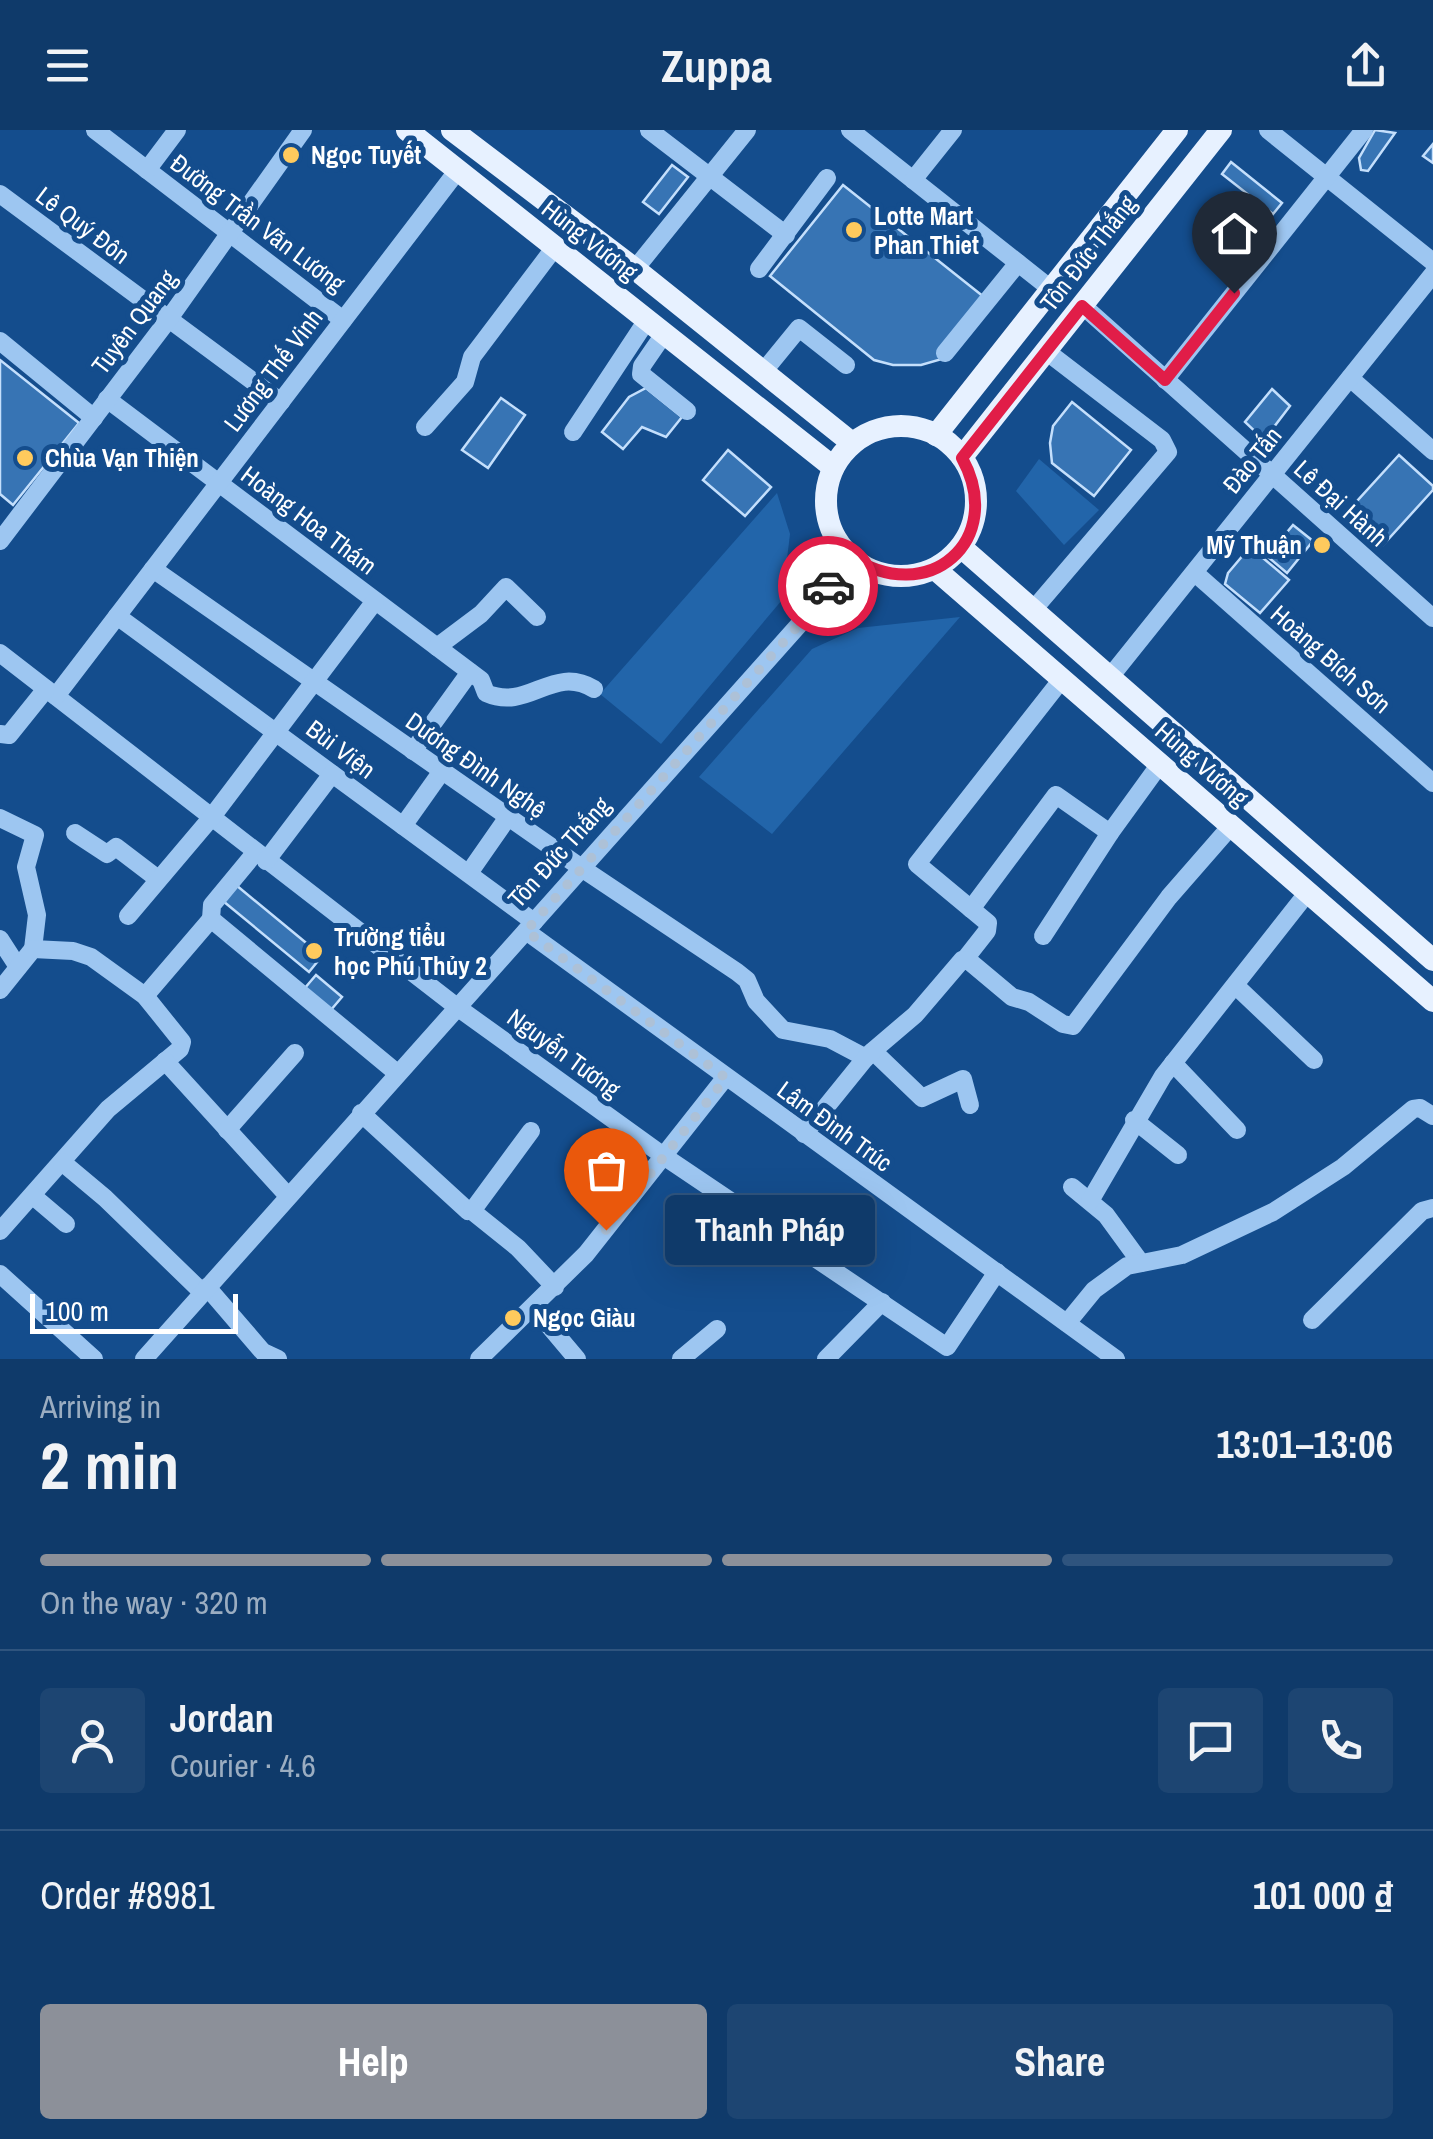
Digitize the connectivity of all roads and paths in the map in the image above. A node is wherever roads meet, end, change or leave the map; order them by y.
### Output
1 (95, 130) edge
2 (177, 130) edge
3 (304, 130) edge
4 (407, 130) edge
5 (452, 130) edge
6 (649, 130) edge
7 (747, 130) edge
8 (850, 130) edge
9 (952, 130) edge
10 (1177, 130) edge
11 (1220, 130) edge
12 (1268, 130) edge
13 (1364, 130) edge
14 (147, 170) junction
15 (458, 170) junction
16 (709, 177) junction
17 (827, 178) dead end
18 (1327, 178) junction
19 (913, 180) junction
20 (0, 194) edge
21 (229, 235) junction
22 (786, 235) junction
23 (555, 247) junction
24 (1433, 262) edge
25 (1018, 263) junction
26 (759, 268) dead end
27 (634, 269) junction
28 (1433, 274) edge
29 (1051, 289) junction
30 (1082, 306) junction
31 (168, 320) junction
32 (344, 320) junction
33 (656, 326) junction
34 (0, 341) edge
35 (1046, 350) junction
36 (945, 353) dead end
37 (846, 365) dead end
38 (763, 372) junction
39 (1350, 378) junction
40 (1165, 380) junction
41 (107, 399) junction
42 (280, 402) junction
43 (687, 410) dead end
44 (94, 418) junction
45 (424, 428) dead end
46 (574, 432) dead end
47 (936, 435) junction
48 (852, 444) junction
49 (1433, 451) edge
50 (962, 458) junction
51 (834, 467) junction
52 (1271, 474) junction
53 (219, 483) junction
54 (0, 541) edge
55 (961, 547) junction
56 (850, 556) junction
57 (935, 568) junction
58 (153, 569) junction
59 (1195, 572) junction
60 (375, 601) junction
61 (1033, 610) junction
62 (117, 616) junction
63 (538, 617) dead end
64 (1433, 618) edge
65 (437, 647) junction
66 (0, 653) edge
67 (476, 676) junction
68 (1110, 677) junction
69 (1062, 679) junction
70 (314, 683) junction
71 (594, 689) dead end
72 (51, 693) junction
73 (276, 732) junction
74 (0, 734) edge
75 (413, 751) junction
76 (1160, 764) junction
77 (442, 771) junction
78 (332, 774) junction
79 (1433, 782) edge
80 (508, 817) junction
81 (0, 818) edge
82 (211, 818) junction
83 (403, 826) junction
84 (1231, 826) junction
85 (1110, 833) junction
86 (75, 834) dead end
87 (260, 857) junction
88 (1328, 868) junction
89 (583, 869) junction
90 (470, 873) junction
91 (158, 879) junction
92 (1308, 892) junction
93 (971, 909) junction
94 (128, 916) dead end
95 (211, 919) junction
96 (530, 927) junction
97 (1043, 936) dead end
98 (0, 939) edge
99 (33, 949) junction
100 (965, 959) junction
101 (1433, 960) edge
102 (18, 967) junction
103 (1236, 986) junction
104 (0, 990) edge
105 (145, 996) junction
106 (1433, 1001) edge
107 (457, 1007) junction
108 (295, 1053) dead end
109 (869, 1054) junction
110 (1314, 1060) dead end
111 (164, 1061) junction
112 (1173, 1063) junction
113 (397, 1073) junction
114 (726, 1078) junction
115 (970, 1105) dead end
116 (361, 1113) junction
117 (1433, 1116) edge
118 (1134, 1120) junction
119 (227, 1130) junction
120 (1237, 1130) dead end
121 (531, 1131) dead end
122 (804, 1134) junction
123 (1178, 1155) dead end
124 (666, 1157) junction
125 (62, 1162) junction
126 (1072, 1187) dead end
127 (33, 1196) junction
128 (288, 1196) junction
129 (1090, 1201) junction
130 (1433, 1208) edge
131 (472, 1211) junction
132 (66, 1224) dead end
133 (0, 1231) edge
134 (1141, 1263) junction
135 (997, 1272) junction
136 (0, 1274) edge
137 (555, 1286) junction
138 (205, 1290) junction
139 (882, 1302) junction
140 (534, 1308) junction
141 (1312, 1320) dead end
142 (1066, 1323) junction
143 (717, 1328) dead end
144 (954, 1353) edge
145 (488, 1356) edge
146 (265, 1357) edge
147 (94, 1359) edge
148 (144, 1359) edge
149 (577, 1359) edge
150 (681, 1359) edge
151 (826, 1359) edge
152 (1116, 1359) edge

1 - 14 street, Đường Trần Văn Lương
2 - 14 street
3 - 21 street, Tuyên Quang
4 - 15 main road, Hùng Vương
5 - 27 main road, Hùng Vương
6 - 16 street
7 - 16 street
8 - 19 street
9 - 19 street
10 - 29 main road, Tôn Đức Thắng
11 - 30 main road, Tôn Đức Thắng
12 - 18 street
13 - 18 street
14 - 21 street, Đường Trần Văn Lương
15 - 23 main road, Hùng Vương
15 - 32 street, Lương Thế Vinh
16 - 22 street
16 - 27 street
17 - 22 street
18 - 24 street
18 - 40 street
19 - 25 street
20 - 31 street, Lê Quý Đôn
21 - 31 street, Tuyên Quang
21 - 32 street, Đường Trần Văn Lương
22 - 26 street
23 - 33 main road, Hùng Vương
23 - 45 street
25 - 29 street
25 - 36 street
27 - 38 main road, Hùng Vương
28 - 39 street, Đào Tấn
29 - 47 main road, Tôn Đức Thắng
30 - 35 main road, Tôn Đức Thắng
30 - 40 street, Lê Đại Hành
31 - 41 street, Tuyên Quang
31 - 42 street, Lê Quý Đôn
32 - 42 street, Lương Thế Vinh
33 - 43 street
33 - 46 street
33 - 51 main road, Hùng Vương
34 - 44 street
35 - 50 main road, Tôn Đức Thắng
35 - 61 street
37 - 38 street
38 - 48 main road, Hùng Vương
39 - 49 street
39 - 52 street, Đào Tấn
40 - 52 street, Lê Đại Hành
41 - 44 street, Tuyên Quang
41 - 53 street, Hoàng Hoa Thám
42 - 53 street, Lương Thế Vinh
44 - 54 street, Tuyên Quang
47 - 48 main road
47 - 50 main road
48 - 51 main road
50 - 55 main road
51 - 56 main road
52 - 59 street, Đào Tấn
52 - 64 street, Lê Đại Hành
53 - 58 street, Lương Thế Vinh
53 - 60 street, Hoàng Hoa Thám
55 - 57 main road
55 - 61 main road, Hùng Vương
56 - 57 main road
56 - 89 street, Tôn Đức Thắng
57 - 69 main road, Hùng Vương
58 - 62 street, Lương Thế Vinh
58 - 70 street, Dương Đình Nghệ
59 - 68 street, Đào Tấn
59 - 79 street, Hoàng Bích Sơn
60 - 65 street, Hoàng Hoa Thám
60 - 70 street
61 - 68 main road, Hùng Vương
62 - 72 street, Lương Thế Vinh
62 - 73 street, Bùi Viện
63 - 65 street
65 - 67 street, Hoàng Hoa Thám
66 - 72 street, Nguyễn Tương
67 - 71 street, Hoàng Hoa Thám
67 - 75 street
68 - 88 main road, Hùng Vương
69 - 76 main road, Hùng Vương
69 - 93 street
70 - 73 street
70 - 75 street, Dương Đình Nghệ
72 - 74 street, Lương Thế Vinh
72 - 82 street, Nguyễn Tương
73 - 78 street, Bùi Viện
73 - 82 street
75 - 77 street, Dương Đình Nghệ
76 - 84 main road, Hùng Vương
76 - 85 street
77 - 80 street, Dương Đình Nghệ
77 - 83 street
78 - 83 street, Bùi Viện
78 - 87 street
80 - 89 street, Dương Đình Nghệ
80 - 90 street
81 - 99 street
82 - 87 street, Nguyễn Tương
82 - 91 street
83 - 90 street, Bùi Viện
84 - 92 main road, Hùng Vương
84 - 100 street
85 - 93 street
85 - 97 street
86 - 91 street
87 - 95 street
87 - 107 street, Nguyễn Tương
88 - 92 main road
88 - 101 main road, Hùng Vương
89 - 96 street, Tôn Đức Thắng
89 - 109 street, Dương Đình Nghệ
90 - 96 street, Bùi Viện
91 - 94 street
92 - 103 street
92 - 106 main road, Hùng Vương
93 - 100 street
95 - 105 street
95 - 113 street
96 - 107 street, Tôn Đức Thắng
96 - 114 street, Lâm Đình Trúc
98 - 102 street
99 - 102 street
99 - 105 street
100 - 109 street
102 - 104 street
103 - 110 street
103 - 112 street
105 - 111 street
107 - 113 street, Tôn Đức Thắng
107 - 124 street, Nguyễn Tương
108 - 119 street
109 - 115 street, Dương Đình Nghệ
109 - 122 street
111 - 119 street
111 - 125 street
112 - 118 street
112 - 120 street
113 - 116 street, Tôn Đức Thắng
114 - 122 street, Lâm Đình Trúc
114 - 124 street
116 - 128 street, Tôn Đức Thắng
116 - 131 street
117 - 134 street
118 - 123 street
118 - 129 street
119 - 128 street
121 - 131 street
122 - 135 street, Lâm Đình Trúc
124 - 137 street
124 - 139 street, Nguyễn Tương
125 - 127 street
125 - 138 street
126 - 129 street
127 - 132 street
127 - 133 street
128 - 138 street, Tôn Đức Thắng
129 - 134 street
130 - 141 street
131 - 137 street
134 - 142 street
135 - 142 street, Lâm Đình Trúc
135 - 144 street, Nguyễn Tương
136 - 147 street
137 - 140 street
138 - 146 street
138 - 148 street, Tôn Đức Thắng
139 - 144 street, Nguyễn Tương
139 - 151 street
140 - 145 street
140 - 149 street
142 - 152 street, Lâm Đình Trúc
143 - 150 street

